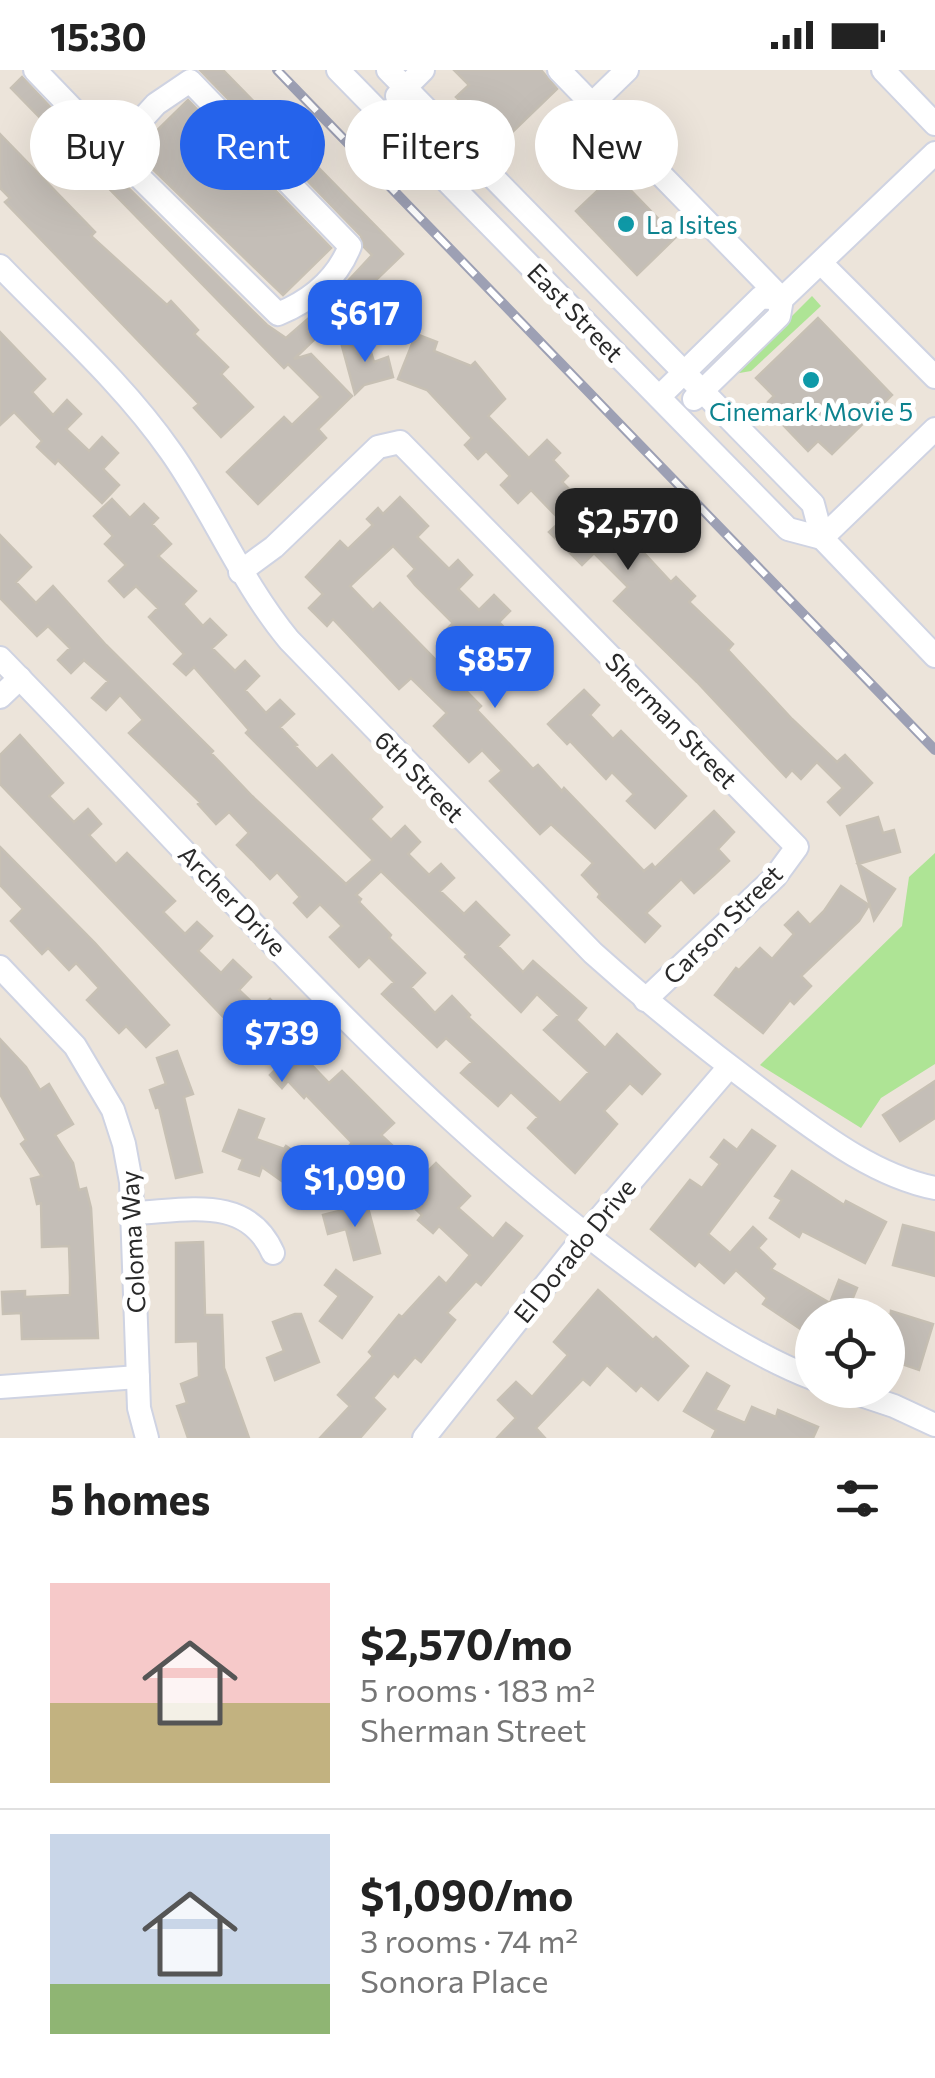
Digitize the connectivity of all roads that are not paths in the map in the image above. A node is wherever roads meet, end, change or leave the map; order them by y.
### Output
1 (35, 70) edge
2 (338, 70) edge
3 (387, 70) edge
4 (423, 70) edge
5 (559, 70) edge
6 (627, 70) edge
7 (883, 70) edge
8 (405, 88) junction
9 (361, 94) junction
10 (64, 100) edge
11 (367, 100) edge
12 (392, 100) edge
13 (588, 100) edge
14 (596, 100) edge
15 (935, 124) edge
16 (112, 151) joint
17 (935, 153) edge
18 (456, 190) edge
19 (676, 190) edge
20 (821, 263) junction
21 (0, 266) edge
22 (782, 299) junction
23 (684, 372) junction
24 (935, 378) edge
25 (702, 391) junction
26 (659, 397) junction
27 (677, 415) junction
28 (935, 429) edge
29 (822, 538) junction
30 (240, 572) junction
31 (935, 656) edge
32 (0, 658) edge
33 (20, 678) junction
34 (0, 697) edge
35 (796, 847) joint
36 (0, 967) edge
37 (646, 1000) junction
38 (730, 1067) junction
39 (935, 1163) edge
40 (932, 1187) edge
41 (132, 1213) junction
42 (586, 1234) junction
43 (273, 1254) dead end
44 (795, 1371) edge
45 (138, 1377) junction
46 (0, 1387) edge
47 (898, 1408) edge
48 (935, 1426) edge
49 (435, 1434) edge
50 (147, 1438) edge

1 - 10 street
2 - 9 street, East Street
3 - 8 street, East Street
3 - 9 street
4 - 8 street
5 - 13 street
6 - 14 street
7 - 15 street
8 - 12 street
8 - 23 street, East Street
9 - 11 street, East Street
16 - 16 street
17 - 20 street
18 - 26 street, East Street
19 - 22 street
20 - 22 street
20 - 24 street
21 - 30 street, 6th Street
22 - 23 street
22 - 25 street
23 - 25 street, East Street
23 - 26 street
25 - 27 street
25 - 29 street, East Street
26 - 27 street, East Street
27 - 29 street, East Street
28 - 29 street
29 - 31 street, East Street
30 - 35 street, Sherman Street
30 - 37 street, 6th Street
32 - 33 street, Archer Drive
33 - 34 street
33 - 42 street, Archer Drive
35 - 37 street, Carson Street
36 - 41 street, Coloma Way
37 - 38 street, 6th Street
38 - 40 street, 6th Street
38 - 42 street, El Dorado Drive
39 - 40 street
41 - 43 street
41 - 45 street, Coloma Way
42 - 44 street, Archer Drive
42 - 49 street, El Dorado Drive
45 - 46 street
45 - 50 street, Coloma Way
47 - 48 street

